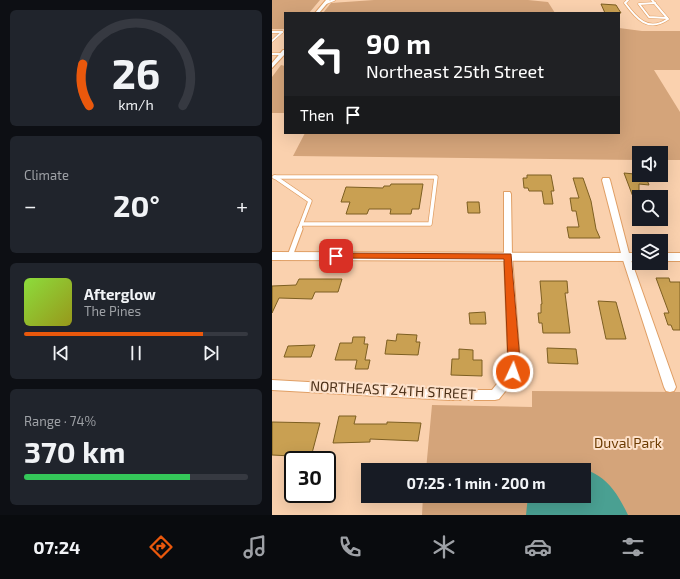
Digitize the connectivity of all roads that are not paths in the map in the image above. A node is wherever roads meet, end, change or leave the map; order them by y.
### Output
1 (334, 0) edge
2 (338, 0) edge
3 (628, 0) edge
4 (652, 0) edge
5 (327, 1) edge
6 (655, 3) junction
7 (318, 12) edge
8 (667, 18) junction
9 (272, 32) edge
10 (284, 32) edge
11 (272, 41) edge
12 (284, 53) edge
13 (272, 54) edge
14 (272, 66) edge
15 (273, 176) edge
16 (606, 180) dead end
17 (507, 194) dead end
18 (302, 224) junction
19 (272, 256) edge
20 (290, 256) junction
21 (508, 256) junction
22 (632, 257) edge
23 (668, 257) edge
24 (680, 257) edge
25 (636, 270) edge
26 (272, 385) edge
27 (670, 387) dead end

1 - 2 lane
1 - 5 lane
3 - 8 lane
4 - 6 lane
5 - 7 street
6 - 8 lane
6 - 8 lane
9 - 10 lane
10 - 11 lane
12 - 13 lane
12 - 14 street
15 - 18 lane
15 - 18 lane
16 - 22 street
17 - 21 street
18 - 20 lane
19 - 20 street
20 - 21 street
21 - 22 street
21 - 26 street, NORTHEAST 24TH STREET
23 - 24 street
25 - 27 street

